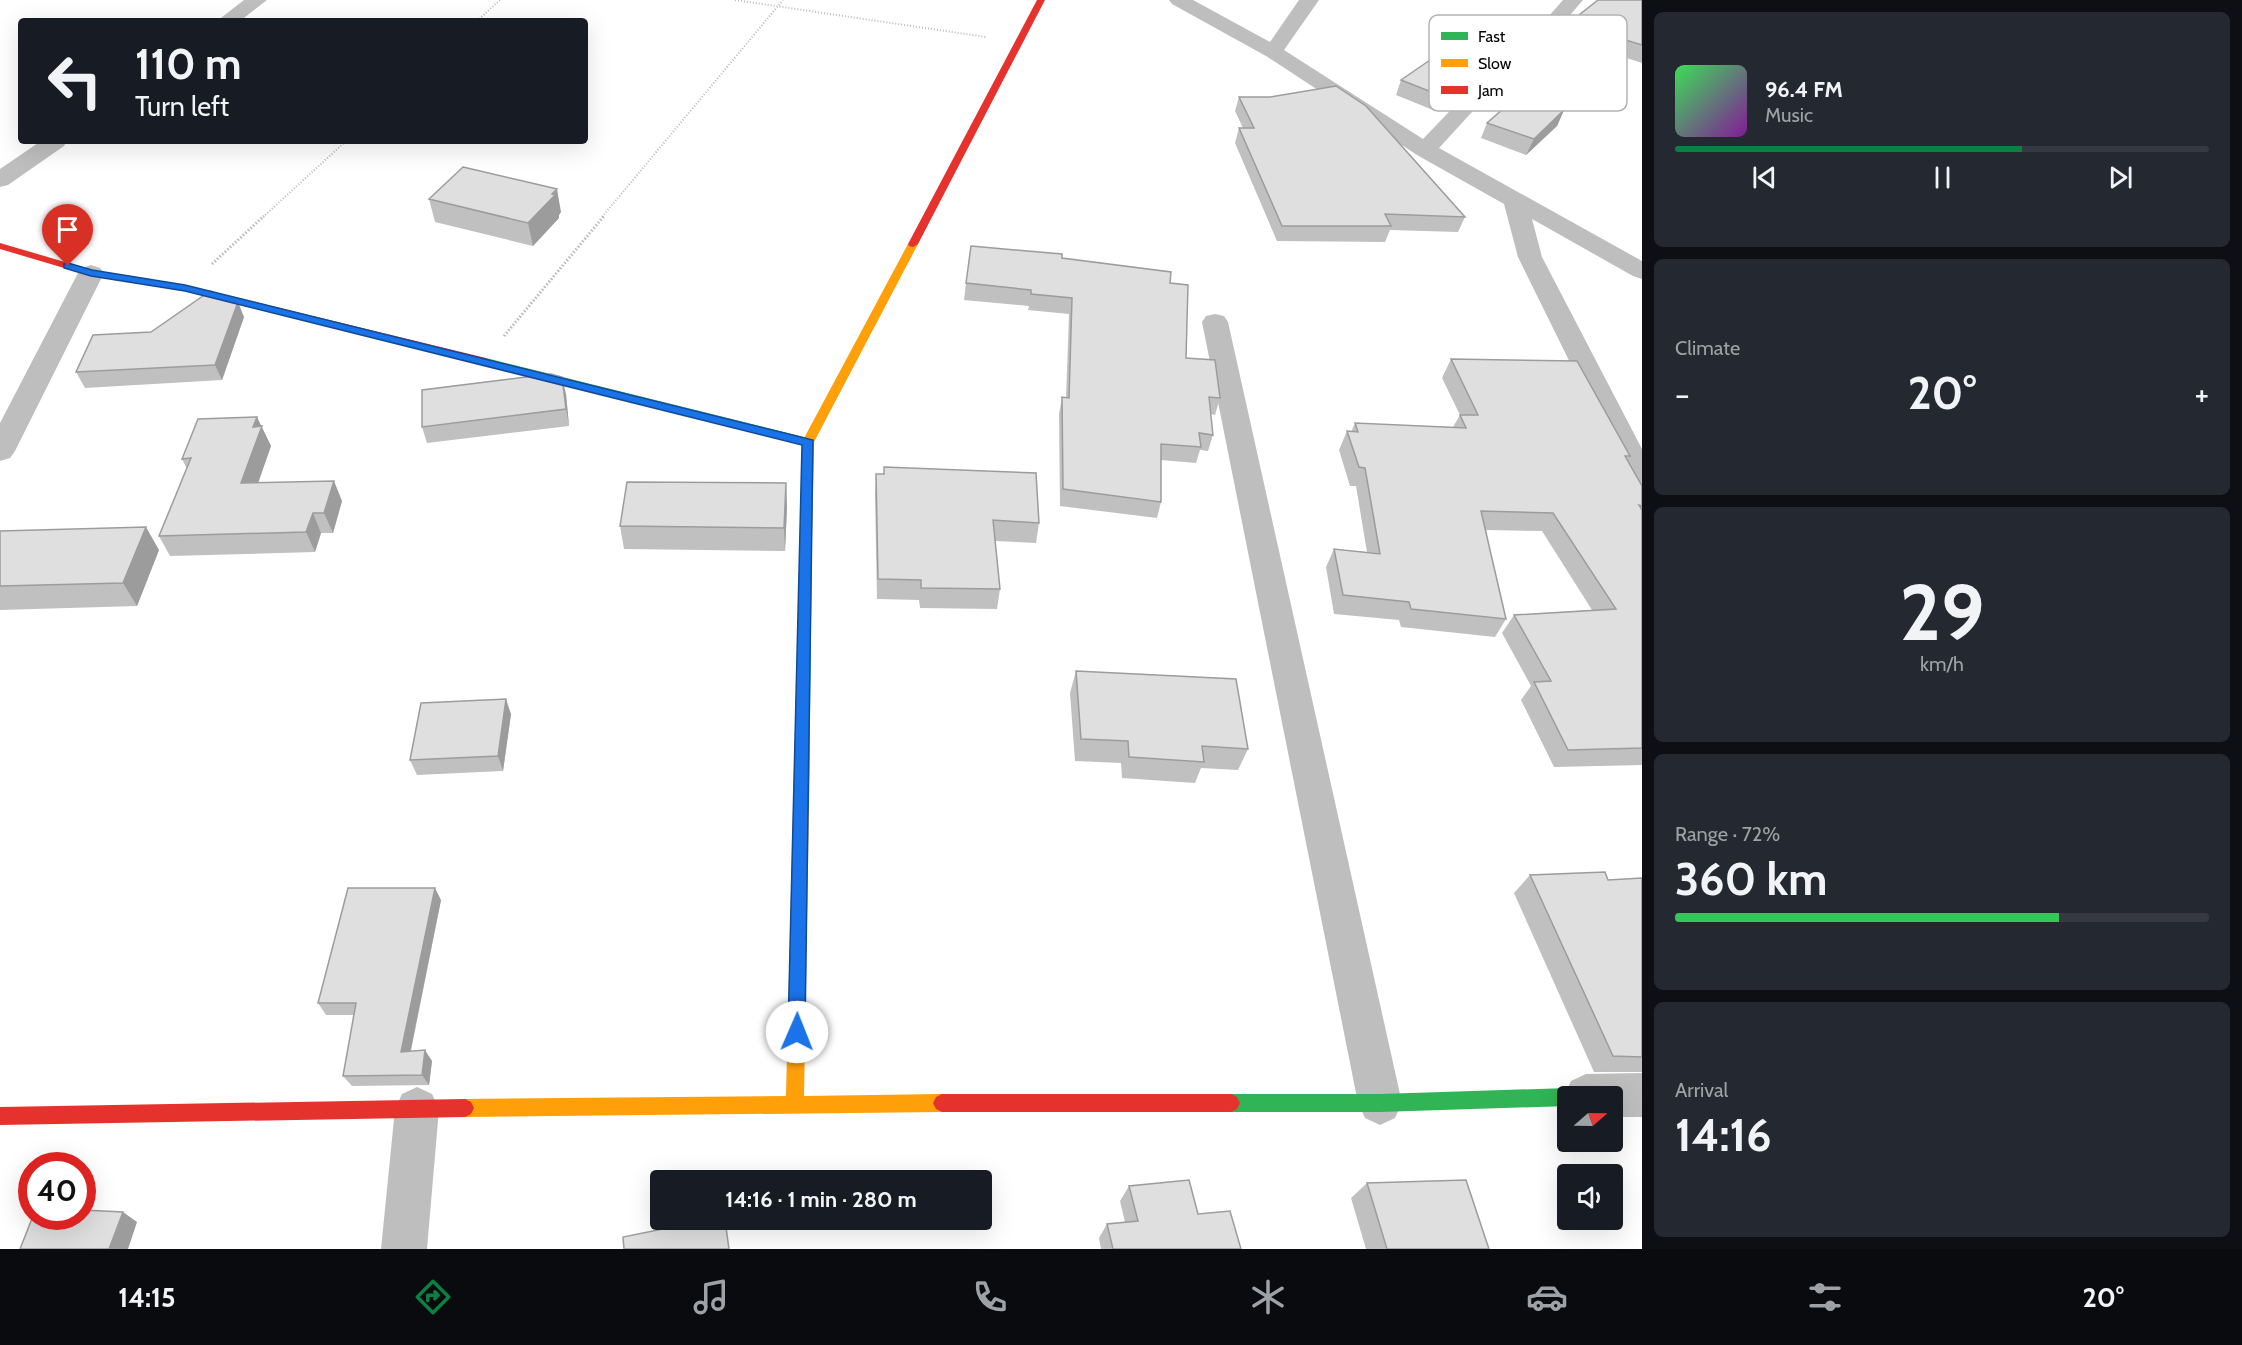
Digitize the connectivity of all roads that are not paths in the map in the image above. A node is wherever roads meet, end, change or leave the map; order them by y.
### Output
1 (257, 0) edge
2 (1041, 0) edge
3 (1179, 0) edge
4 (1309, 0) edge
5 (1573, 0) edge
6 (1560, 15) edge
7 (232, 18) edge
8 (1273, 52) junction
9 (1461, 111) edge
10 (52, 144) edge
11 (1425, 150) junction
12 (0, 180) edge
13 (1515, 201) junction
14 (0, 246) edge
15 (1642, 271) edge
16 (91, 273) junction
17 (1215, 322) dead end
18 (808, 442) junction
19 (0, 451) edge
20 (1642, 478) edge
21 (1623, 1095) edge
22 (1642, 1095) edge
23 (1557, 1097) edge
24 (795, 1103) junction
25 (1380, 1103) junction
26 (417, 1109) junction
27 (0, 1116) edge
28 (404, 1249) edge

1 - 7 street
2 - 18 street
3 - 8 street
4 - 8 street
5 - 6 street
8 - 11 street
9 - 11 street
10 - 12 street
11 - 13 street
13 - 15 street
13 - 20 street
14 - 16 street
16 - 18 street
16 - 19 street
17 - 25 street
18 - 24 street
21 - 22 street
23 - 25 street
24 - 25 street
24 - 26 street
26 - 27 street
26 - 28 street

